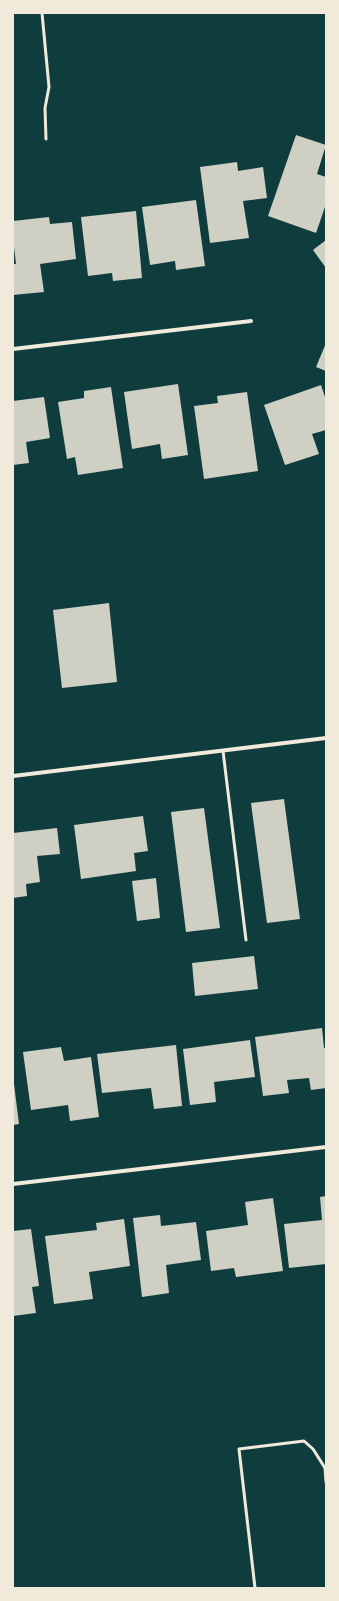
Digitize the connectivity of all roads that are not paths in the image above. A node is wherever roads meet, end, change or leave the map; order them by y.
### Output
1 (42, 13) edge
2 (46, 139) dead end
3 (251, 320) dead end
4 (13, 349) edge
5 (326, 738) edge
6 (223, 751) junction
7 (13, 776) edge
8 (246, 940) dead end
9 (326, 1147) edge
10 (13, 1184) edge
11 (326, 1482) edge
12 (255, 1588) edge

1 - 2 lane
3 - 4 street
5 - 6 street
6 - 7 street
6 - 8 lane
9 - 10 street
11 - 12 lane

